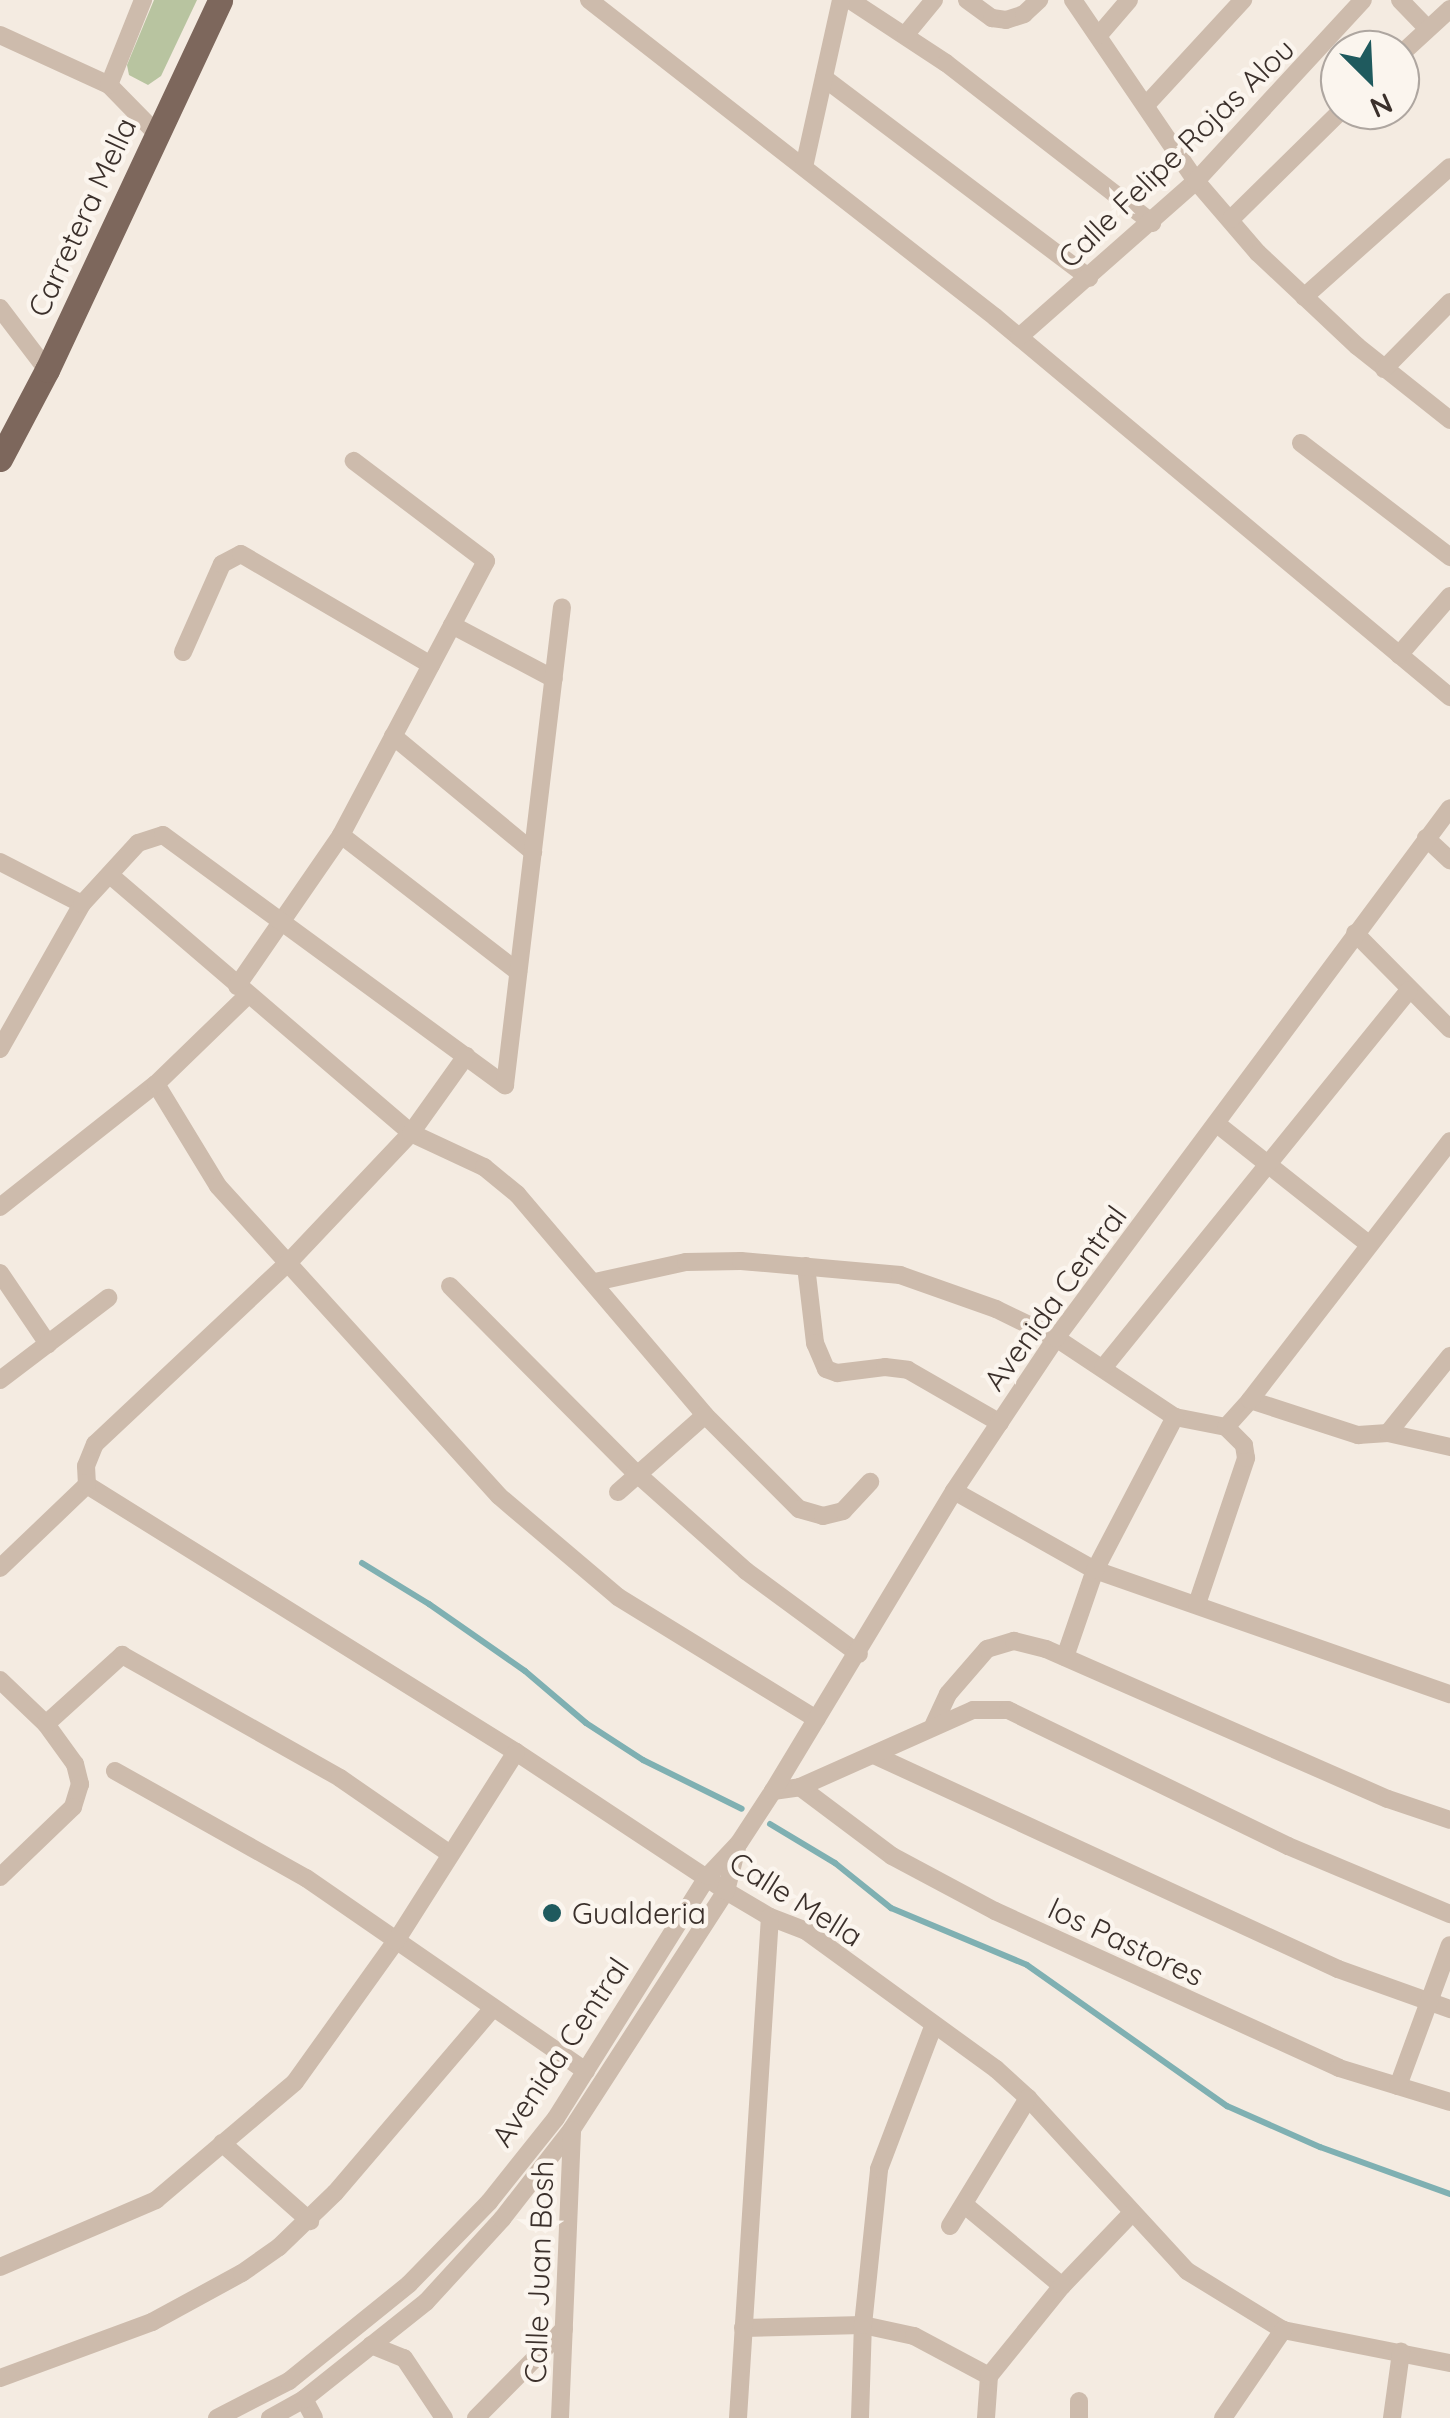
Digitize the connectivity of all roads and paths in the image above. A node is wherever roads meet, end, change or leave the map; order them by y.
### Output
1 (143, 0) edge
2 (220, 0) edge
3 (589, 0) edge
4 (841, 0) edge
5 (850, 0) edge
6 (934, 0) edge
7 (967, 0) edge
8 (1039, 0) edge
9 (1073, 0) edge
10 (1129, 0) edge
11 (1243, 0) edge
12 (1363, 0) edge
13 (1400, 0) edge
14 (1450, 9) edge
15 (1428, 29) junction
16 (906, 34) junction
17 (0, 35) edge
18 (1099, 35) junction
19 (1420, 36) edge
20 (824, 78) junction
21 (109, 85) junction
22 (1147, 104) junction
23 (1321, 130) edge
24 (156, 133) junction
25 (804, 167) junction
26 (1450, 167) edge
27 (1196, 181) junction
28 (1230, 219) junction
29 (1152, 224) junction
30 (1090, 278) junction
31 (1304, 297) junction
32 (1450, 302) edge
33 (0, 308) edge
34 (1019, 337) junction
35 (47, 370) junction
36 (1384, 370) junction
37 (1450, 420) edge
38 (1301, 443) dead end
39 (0, 459) edge
40 (354, 462) dead end
41 (1450, 557) edge
42 (1450, 596) edge
43 (562, 607) dead end
44 (452, 625) junction
45 (183, 652) dead end
46 (1399, 655) junction
47 (431, 665) junction
48 (554, 678) junction
49 (1450, 697) edge
50 (393, 736) junction
51 (1450, 808) edge
52 (341, 835) junction
53 (1426, 838) junction
54 (533, 852) junction
55 (1450, 860) edge
56 (0, 862) edge
57 (110, 875) junction
58 (82, 904) junction
59 (282, 920) junction
60 (1355, 933) junction
61 (518, 972) junction
62 (242, 990) junction
63 (1409, 990) junction
64 (1450, 1029) edge
65 (0, 1048) edge
66 (466, 1056) junction
67 (156, 1084) junction
68 (1216, 1124) junction
69 (411, 1133) junction
70 (1450, 1142) edge
71 (1270, 1163) junction
72 (0, 1207) edge
73 (1368, 1243) junction
74 (287, 1264) junction
75 (806, 1266) junction
76 (0, 1273) edge
77 (595, 1282) junction
78 (450, 1286) dead end
79 (108, 1298) dead end
80 (1056, 1338) junction
81 (48, 1344) junction
82 (1450, 1356) edge
83 (1103, 1368) junction
84 (0, 1380) edge
85 (1250, 1400) junction
86 (706, 1415) junction
87 (1175, 1417) junction
88 (1000, 1422) junction
89 (1226, 1426) junction
90 (1388, 1433) junction
91 (1450, 1447) edge
92 (636, 1472) junction
93 (870, 1482) dead end
94 (87, 1485) junction
95 (954, 1491) junction
96 (618, 1492) dead end
97 (2, 1562) edge
98 (1095, 1570) junction
99 (1196, 1604) junction
100 (860, 1654) junction
101 (1064, 1657) junction
102 (0, 1680) edge
103 (1450, 1694) edge
104 (816, 1719) junction
105 (46, 1724) junction
106 (934, 1724) junction
107 (516, 1752) junction
108 (874, 1755) junction
109 (115, 1772) dead end
110 (800, 1787) junction
111 (773, 1790) junction
112 (1450, 1820) edge
113 (738, 1843) junction
114 (450, 1854) junction
115 (708, 1876) junction
116 (0, 1877) edge
117 (726, 1890) junction
118 (1450, 1914) edge
119 (770, 1917) junction
120 (396, 1941) junction
121 (1450, 1945) edge
122 (1441, 2006) edge
123 (494, 2008) junction
124 (933, 2026) junction
125 (586, 2071) junction
126 (1398, 2086) junction
127 (1028, 2098) junction
128 (1450, 2102) edge
129 (572, 2129) junction
130 (222, 2143) junction
131 (966, 2206) junction
132 (1132, 2214) junction
133 (310, 2221) junction
134 (950, 2226) dead end
135 (0, 2267) edge
136 (1062, 2286) junction
137 (863, 2325) junction
138 (743, 2328) junction
139 (564, 2329) junction
140 (1283, 2330) junction
141 (371, 2345) junction
142 (1401, 2352) junction
143 (1450, 2363) edge
144 (989, 2376) junction
145 (0, 2378) edge
146 (304, 2398) junction
147 (217, 2418) edge
148 (270, 2418) edge
149 (314, 2418) edge
150 (444, 2418) edge
151 (476, 2418) edge
152 (560, 2418) edge
153 (738, 2418) edge
154 (860, 2418) edge
155 (986, 2418) edge
156 (1223, 2418) edge
157 (1392, 2418) edge

1 - 21 street
2 - 24 main road, Carretera Mella
3 - 25 street
4 - 20 street
5 - 16 street
6 - 16 street
7 - 8 street
9 - 18 street
10 - 18 street
11 - 22 street
12 - 27 street, Calle Felipe Rojas Alou
13 - 15 street
14 - 15 street
15 - 19 street
16 - 29 street
17 - 21 street
18 - 22 street
20 - 25 street
20 - 30 street
21 - 24 street
22 - 27 street
23 - 28 street
24 - 35 main road, Carretera Mella
25 - 34 street
26 - 31 street
27 - 28 street
27 - 29 street, Calle Felipe Rojas Alou
28 - 31 street
29 - 30 street, Calle Felipe Rojas Alou
30 - 34 street, Calle Felipe Rojas Alou
31 - 36 street
32 - 36 street
33 - 35 street
34 - 46 street
35 - 39 main road, Carretera Mella
36 - 37 street
38 - 41 street
40 - 44 street
42 - 46 street
43 - 48 street
44 - 47 street
44 - 48 street
45 - 47 street
46 - 49 street
47 - 50 street
48 - 54 street
50 - 52 street
50 - 54 street
51 - 53 street, Avenida Central
52 - 59 street
52 - 61 street
53 - 55 street
53 - 60 street, Avenida Central
54 - 61 street
56 - 58 street
57 - 58 street
57 - 59 street
57 - 62 street
58 - 65 street
59 - 62 street
59 - 66 street
60 - 63 street
60 - 68 street, Avenida Central
61 - 66 street
62 - 67 street
62 - 69 street
63 - 64 street
63 - 71 street
66 - 69 street
67 - 72 street
67 - 74 street
68 - 71 street
68 - 80 street, Avenida Central
69 - 74 street
69 - 77 street
70 - 73 street
71 - 73 street
71 - 83 street
73 - 85 street
74 - 94 street
74 - 104 street
75 - 77 street
75 - 80 street
75 - 88 street
76 - 81 street
77 - 86 street
78 - 92 street
79 - 81 street
80 - 83 street
80 - 88 street, Avenida Central
81 - 84 street
82 - 90 street
83 - 87 street
85 - 89 street
85 - 90 street
86 - 92 street
86 - 93 street
87 - 89 street
87 - 98 street
88 - 95 street, Avenida Central
89 - 99 street
90 - 91 street
92 - 96 street
92 - 100 street
94 - 97 street
94 - 107 street, Calle Mella
95 - 98 street
95 - 100 street, Avenida Central
98 - 99 street
98 - 101 street
99 - 103 street
100 - 104 street, Avenida Central
101 - 106 street
101 - 112 street
102 - 105 street
104 - 111 street, Avenida Central
105 - 114 street
105 - 116 street
106 - 108 street
106 - 118 street
107 - 114 street
107 - 115 street, Calle Mella
108 - 110 street
108 - 122 street
109 - 120 street
110 - 111 street
110 - 126 street, los Pastores
111 - 113 street, Avenida Central
113 - 115 street, Avenida Central
113 - 117 street, Avenida Central
114 - 120 street
115 - 117 street, Calle Mella
115 - 125 street, Avenida Central
117 - 119 street, Calle Mella
117 - 129 street, Avenida Central
119 - 124 street, Calle Mella
119 - 138 street
120 - 123 street
120 - 130 street
121 - 122 street
122 - 126 street
123 - 125 street
123 - 133 street
124 - 127 street, Calle Mella
124 - 137 street
125 - 147 street, Avenida Central
126 - 128 street, los Pastores
127 - 131 street
127 - 132 street, Calle Mella
129 - 139 street, Calle Juan Bosh
129 - 141 street, Avenida Central
130 - 133 street
130 - 135 street
131 - 134 street
131 - 136 street
132 - 136 street
132 - 140 street, Calle Mella
133 - 145 street
136 - 144 street
137 - 138 street
137 - 144 street
137 - 154 street
138 - 153 street
139 - 151 street
139 - 152 street, Calle Juan Bosh
140 - 142 street, Calle Mella
140 - 156 street
141 - 146 street, Avenida Central
141 - 150 street
142 - 143 street, Calle Mella
142 - 157 street
144 - 155 street
146 - 148 street, Avenida Central
146 - 149 street

